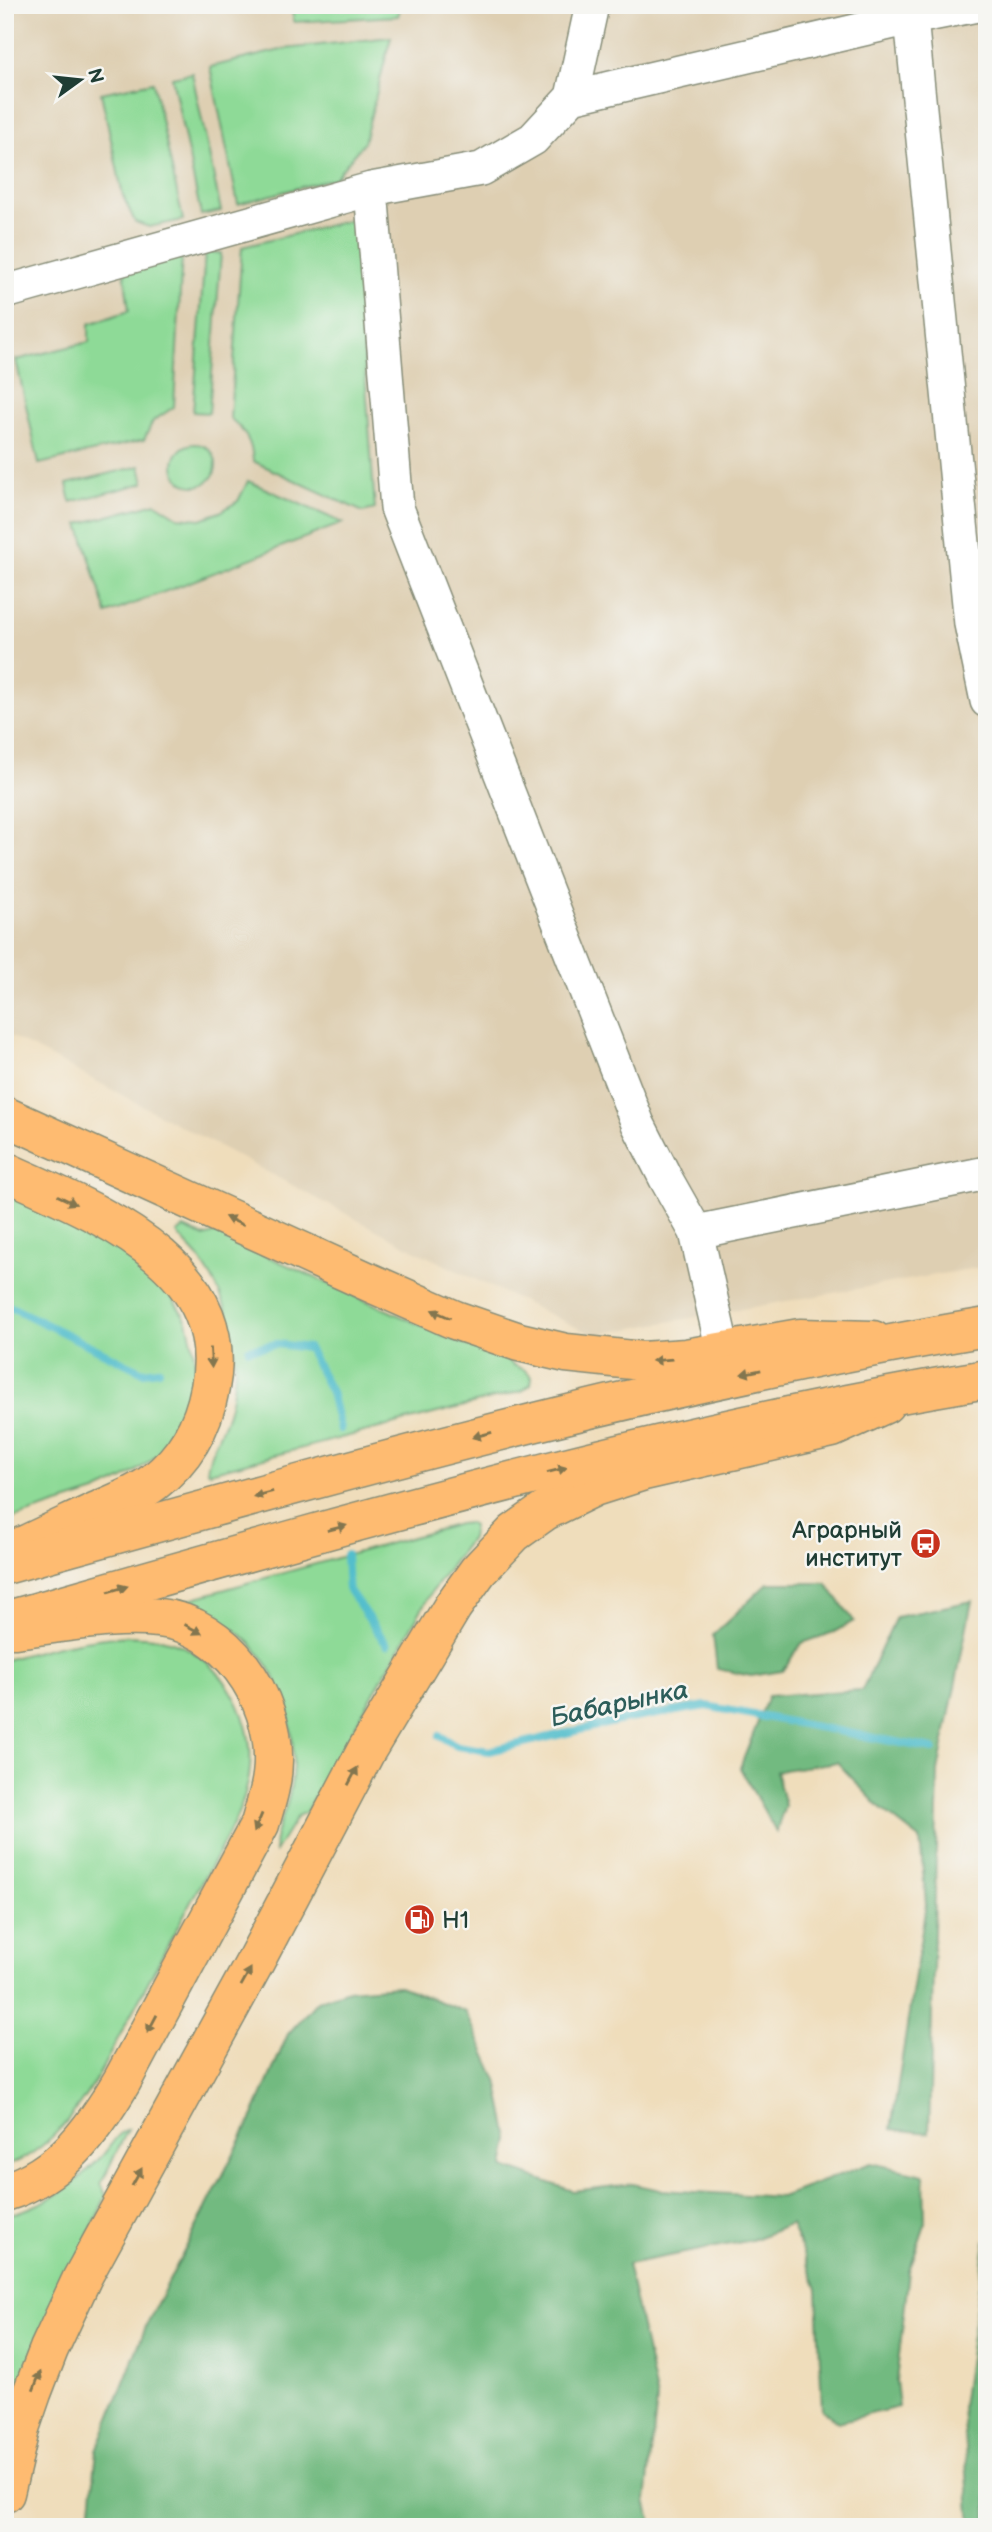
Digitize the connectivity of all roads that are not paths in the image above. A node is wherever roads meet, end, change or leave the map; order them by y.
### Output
1 (592, 5) edge
2 (977, 5) edge
3 (911, 18) junction
4 (572, 97) junction
5 (371, 189) junction
6 (5, 292) edge
7 (979, 623) edge
8 (987, 701) edge
9 (5, 1116) edge
10 (5, 1171) edge
11 (987, 1173) edge
12 (696, 1231) junction
13 (987, 1326) edge
14 (900, 1341) junction
15 (723, 1351) junction
16 (987, 1379) edge
17 (916, 1391) junction
18 (5, 1554) edge
19 (5, 1565) edge
20 (5, 1621) edge
21 (5, 1630) edge
22 (5, 2192) edge
23 (5, 2493) edge

1 - 4 street
2 - 3 street
3 - 4 street
3 - 7 street
4 - 5 street
5 - 6 street
5 - 12 street
7 - 8 street
15 -> 9 main road
10 -> 18 main road
11 - 12 street
12 - 15 street
13 - 14 main road
14 - 15 main road
14 -> 19 main road
16 - 17 main road
20 -> 17 main road
23 -> 17 main road
21 -> 22 main road

